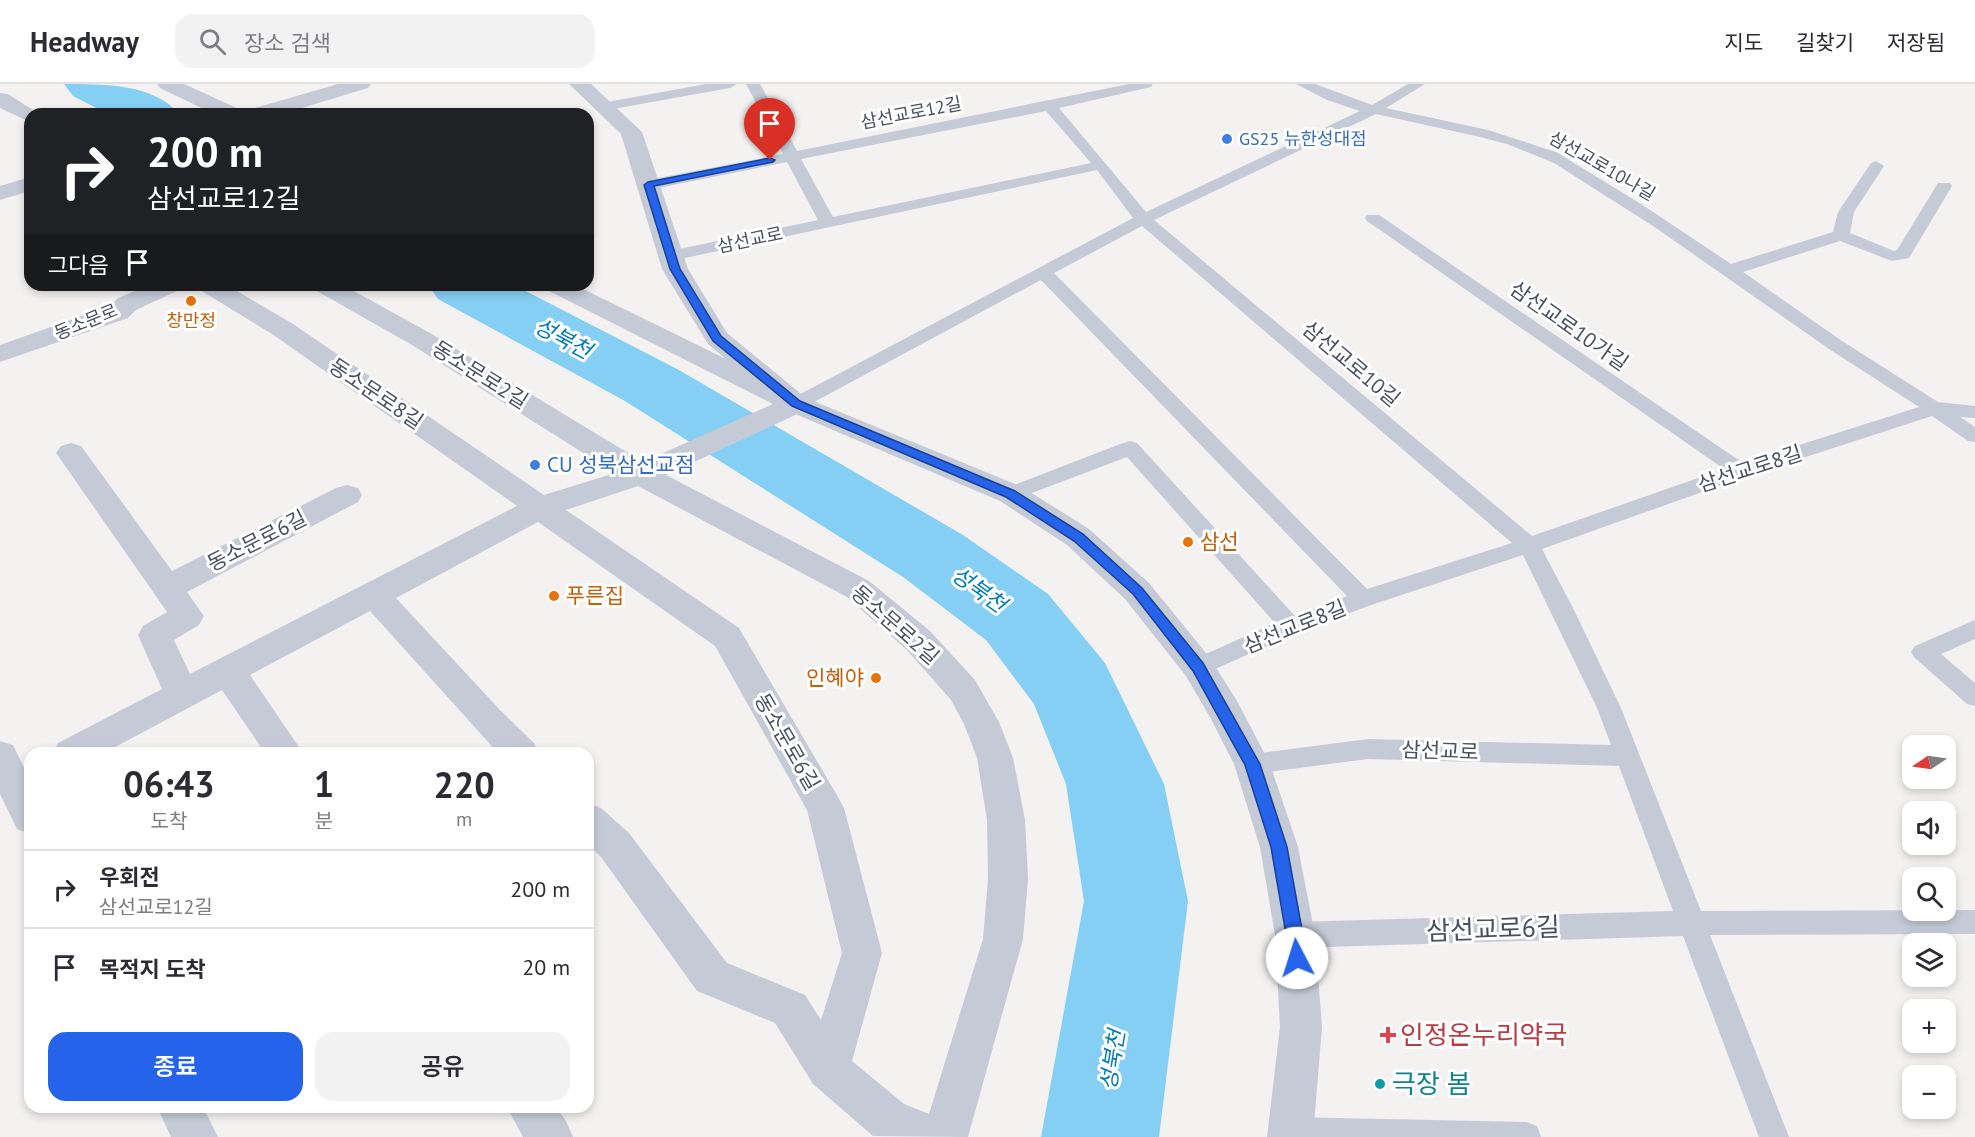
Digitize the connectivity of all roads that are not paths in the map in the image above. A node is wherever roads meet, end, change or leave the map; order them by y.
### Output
1 (167, 84) edge
2 (361, 84) edge
3 (579, 84) edge
4 (730, 84) edge
5 (753, 84) edge
6 (1303, 84) edge
7 (1418, 84) edge
8 (1135, 85) edge
9 (328, 88) edge
10 (0, 99) edge
11 (1049, 105) junction
12 (602, 107) junction
13 (218, 108) edge
14 (275, 108) edge
15 (1371, 111) junction
16 (24, 113) edge
17 (790, 157) junction
18 (1101, 165) junction
19 (1876, 166) dead end
20 (648, 185) junction
21 (24, 186) edge
22 (1944, 186) dead end
23 (0, 194) edge
24 (1373, 218) dead end
25 (1143, 219) junction
26 (828, 223) junction
27 (1841, 235) junction
28 (671, 256) junction
29 (1730, 270) junction
30 (1043, 272) junction
31 (156, 291) edge
32 (219, 291) edge
33 (335, 291) edge
34 (567, 291) edge
35 (0, 354) edge
36 (1936, 408) junction
37 (784, 409) junction
38 (1975, 412) edge
39 (1975, 436) edge
40 (71, 453) dead end
41 (654, 469) junction
42 (1740, 471) junction
43 (1011, 494) junction
44 (347, 495) dead end
45 (542, 507) junction
46 (1529, 545) junction
47 (167, 588) junction
48 (374, 594) junction
49 (1363, 599) junction
50 (1291, 626) junction
51 (1975, 629) edge
52 (1198, 667) junction
53 (227, 670) junction
54 (182, 694) junction
55 (1975, 696) edge
56 (82, 747) edge
57 (281, 747) edge
58 (515, 747) edge
59 (1628, 756) junction
60 (1252, 764) junction
61 (11, 777) edge
62 (24, 805) edge
63 (594, 825) edge
64 (1975, 922) edge
65 (1690, 923) junction
66 (1295, 935) junction
67 (828, 1069) junction
68 (182, 1113) edge
69 (533, 1113) edge
70 (1291, 1134) edge
71 (195, 1137) edge
72 (550, 1137) edge
73 (931, 1137) edge
74 (945, 1137) edge
75 (1526, 1137) edge
76 (1774, 1137) edge

1 - 13 street
2 - 9 street
3 - 12 street
4 - 12 lane
5 - 17 lane
6 - 15 lane
7 - 15 lane
8 - 11 lane, 삼선교로12길
9 - 14 street
10 - 16 street
11 - 17 lane, 삼선교로12길
11 - 18 lane, 삼선교로10길
12 - 20 street
15 - 25 lane
15 - 29 lane, 삼선교로10나길
17 - 20 lane, 삼선교로12길
17 - 26 lane
18 - 25 lane, 삼선교로10길
18 - 26 lane
19 - 27 lane
20 - 28 street
21 - 23 street
22 - 27 lane
24 - 42 lane, 삼선교로10가길
25 - 30 lane
25 - 46 lane, 삼선교로10길
26 - 28 lane, 삼선교로
27 - 29 lane
28 - 37 street
29 - 36 lane, 삼선교로10나길
30 - 37 lane
30 - 49 lane
31 - 35 street, 동소문로
32 - 45 street, 동소문로8길
33 - 41 street, 동소문로2길
34 - 37 street
36 - 38 lane, 삼선교로8길
36 - 39 lane
36 - 42 lane, 삼선교로8길
37 - 41 street
37 - 43 street
40 - 47 street
41 - 45 street
41 - 74 street, 동소문로2길
42 - 46 lane, 삼선교로8길
43 - 50 lane
43 - 52 street
44 - 47 street, 동소문로6길
45 - 48 street
45 - 67 street, 동소문로6길
46 - 49 lane, 삼선교로8길
46 - 59 lane
47 - 54 street
48 - 53 street
48 - 58 street
49 - 50 lane, 삼선교로8길
50 - 52 lane, 삼선교로8길
51 - 55 lane
52 - 60 street
53 - 54 street
53 - 57 street
54 - 56 street
59 - 60 lane, 삼선교로
59 - 65 lane
60 - 66 street
61 - 62 street
63 - 67 street
64 - 65 lane, 삼선교로6길
65 - 66 lane, 삼선교로6길
65 - 76 lane
66 - 70 street
67 - 73 street
68 - 71 street
69 - 72 street
70 - 75 lane

